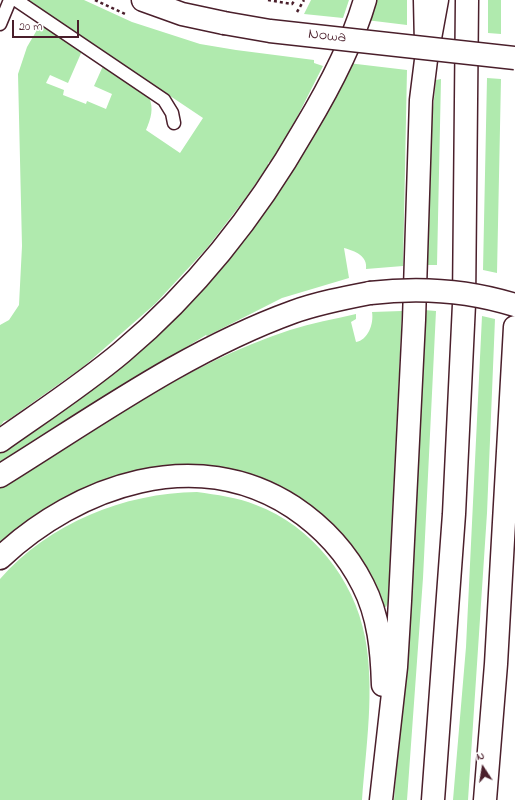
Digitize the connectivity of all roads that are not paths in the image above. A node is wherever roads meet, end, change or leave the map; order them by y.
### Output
1 (10, 0) edge
2 (16, 0) edge
3 (143, 0) edge
4 (365, 0) edge
5 (420, 0) edge
6 (437, 0) edge
7 (467, 0) edge
8 (0, 24) edge
9 (515, 58) edge
10 (421, 100) junction
11 (174, 123) dead end
12 (515, 305) edge
13 (515, 327) edge
14 (0, 441) edge
15 (0, 476) edge
16 (0, 558) edge
17 (387, 743) junction
18 (381, 800) edge
19 (433, 800) edge
20 (485, 800) edge

1 - 8 lane
2 - 11 lane
3 - 9 main road, Nowa, bridge
4 - 14 main road
5 - 10 lane
6 - 10 main road
7 - 19 main road
10 - 17 main road
12 - 15 main road, bridge
13 - 20 main road
16 - 17 main road
17 - 18 main road

